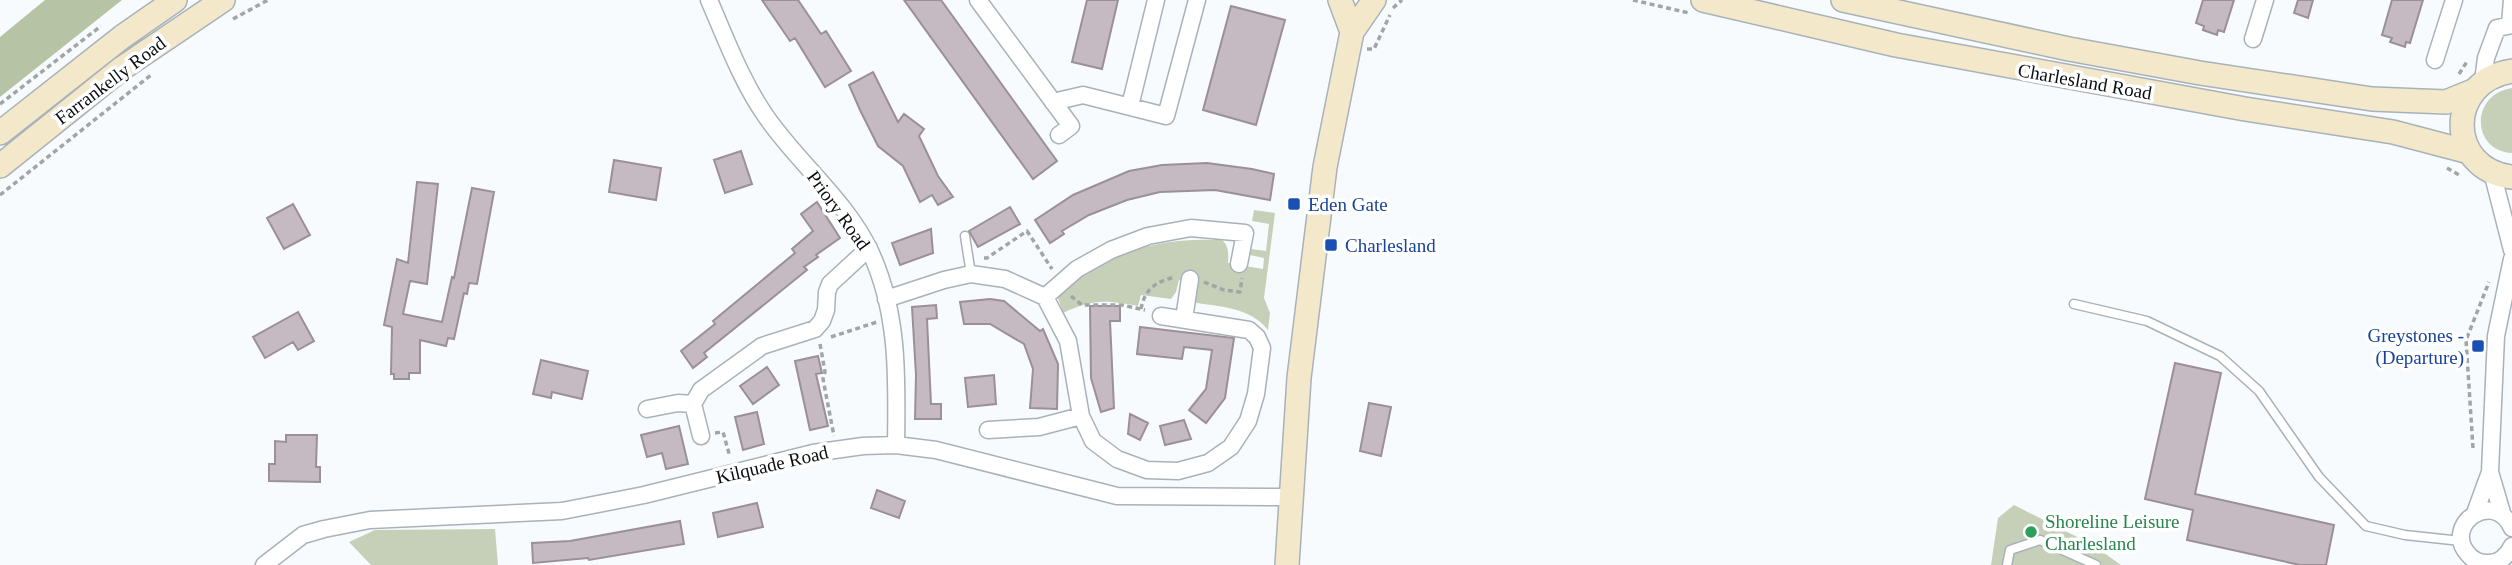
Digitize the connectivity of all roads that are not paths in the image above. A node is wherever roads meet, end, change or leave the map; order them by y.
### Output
1 (176, 0) edge
2 (709, 0) edge
3 (978, 0) edge
4 (1156, 0) edge
5 (1197, 0) edge
6 (1340, 0) edge
7 (1374, 0) edge
8 (1703, 0) edge
9 (1843, 0) edge
10 (2265, 0) edge
11 (2454, 0) edge
12 (2512, 0) edge
13 (228, 10) edge
14 (2511, 24) edge
15 (1352, 32) junction
16 (2253, 39) dead end
17 (2435, 60) dead end
18 (2512, 71) edge
19 (2478, 86) junction
20 (1053, 102) junction
21 (1130, 106) junction
22 (0, 133) edge
23 (1059, 135) dead end
24 (2469, 152) junction
25 (0, 166) edge
26 (2502, 174) edge
27 (965, 236) dead end
28 (869, 248) junction
29 (2512, 250) edge
30 (2512, 259) edge
31 (1239, 264) dead end
32 (971, 274) junction
33 (1190, 279) dead end
34 (1045, 297) junction
35 (886, 299) junction
36 (2074, 304) dead end
37 (1161, 316) dead end
38 (1184, 319) junction
39 (2504, 335) edge
40 (693, 404) junction
41 (646, 409) dead end
42 (1081, 416) junction
43 (988, 430) dead end
44 (701, 436) dead end
45 (896, 445) junction
46 (2490, 472) junction
47 (1290, 497) junction
48 (2475, 513) junction
49 (2508, 522) edge
50 (2461, 541) junction
51 (2512, 546) edge
52 (2484, 564) edge
53 (264, 565) edge
54 (1287, 565) edge
55 (2007, 565) edge
56 (2096, 565) edge

1 - 22 main road, Farrankelly Road
2 - 28 street, Priory Road
3 - 20 street
4 - 21 street
5 - 21 street
6 - 15 main road
7 - 15 main road
8 - 24 main road, Charlesland Road
9 - 19 main road, Charlesland Road
10 - 16 street
11 - 17 street
12 - 14 street
13 - 25 main road, Farrankelly Road
14 - 19 street
15 - 47 main road
18 - 19 main road, Charlesland Road
19 - 24 main road
20 - 21 street
20 - 23 street
24 - 26 main road
26 - 29 street
27 - 32 lane
28 - 35 street, Priory Road
28 - 40 street
30 - 39 street
31 - 34 street
32 - 34 street
32 - 35 street
33 - 38 street
34 - 42 street
35 - 45 street, Priory Road
36 - 50 lane
37 - 38 street
38 - 42 street
39 - 46 street
40 - 41 street
40 - 44 street
42 - 43 street
45 - 47 street, Kilquade Road
45 - 53 street, Kilquade Road
46 - 48 street
46 - 49 street
47 - 54 main road
48 - 49 street
48 - 50 street
50 - 52 street
51 - 52 street
55 - 56 lane

